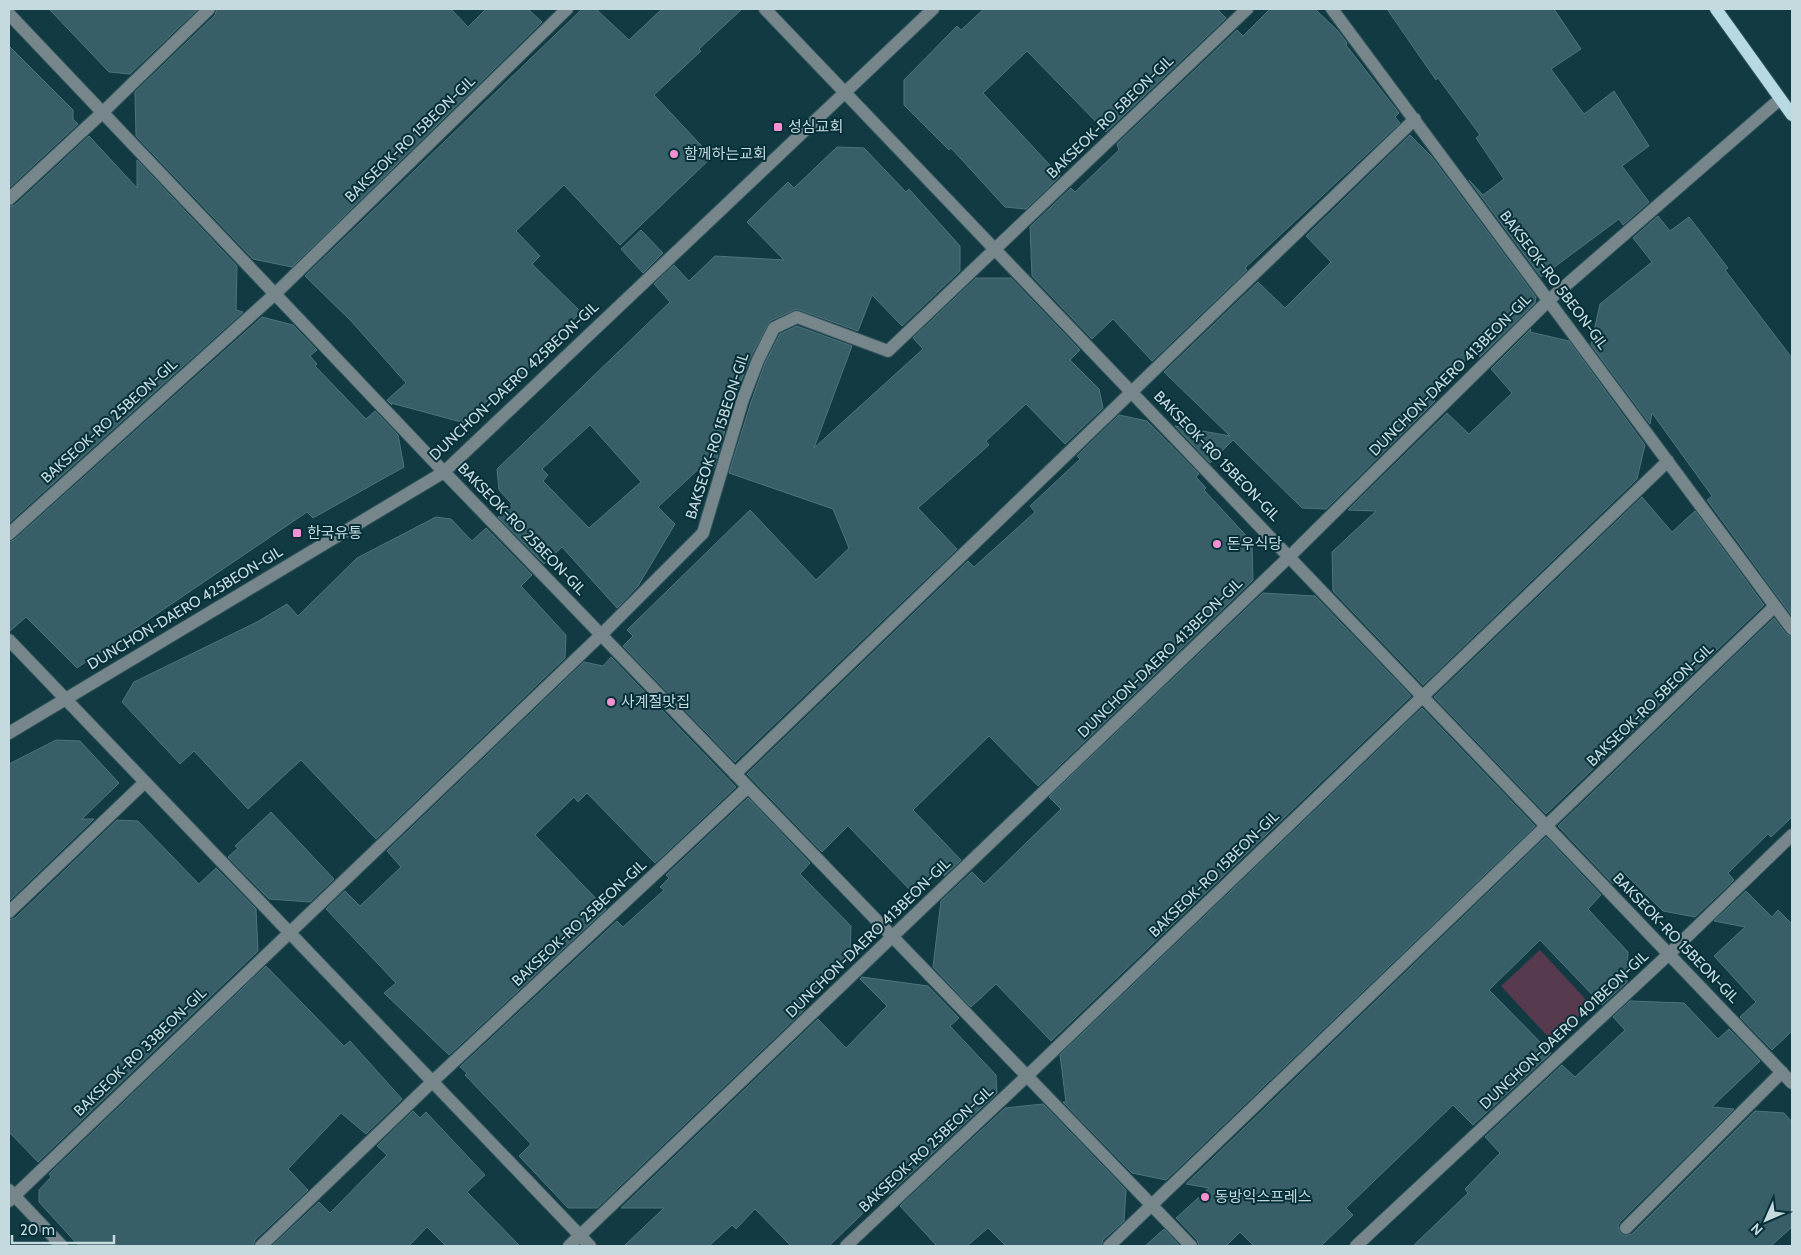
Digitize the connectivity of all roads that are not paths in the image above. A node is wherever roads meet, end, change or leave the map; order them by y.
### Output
1 (209, 9) edge
2 (567, 9) edge
3 (765, 9) edge
4 (933, 9) edge
5 (1247, 9) edge
6 (1332, 9) edge
7 (1716, 9) edge
8 (9, 14) edge
9 (844, 92) junction
10 (1780, 99) junction
11 (102, 113) junction
12 (1792, 115) edge
13 (1415, 119) junction
14 (9, 199) edge
15 (995, 249) junction
16 (276, 293) junction
17 (1549, 300) junction
18 (1132, 391) junction
19 (1668, 461) junction
20 (444, 472) junction
21 (9, 534) edge
22 (1290, 556) junction
23 (1775, 606) junction
24 (1792, 630) edge
25 (601, 634) junction
26 (9, 640) edge
27 (1423, 696) junction
28 (65, 699) junction
29 (9, 733) edge
30 (735, 774) junction
31 (145, 782) junction
32 (748, 787) junction
33 (1548, 827) junction
34 (1792, 835) edge
35 (9, 912) edge
36 (288, 932) junction
37 (892, 936) junction
38 (1669, 954) junction
39 (1782, 1072) junction
40 (1027, 1076) junction
41 (432, 1082) junction
42 (1792, 1083) edge
43 (10, 1196) edge
44 (1152, 1205) junction
45 (1626, 1228) dead end
46 (580, 1236) junction
47 (62, 1246) edge
48 (261, 1246) edge
49 (569, 1246) edge
50 (590, 1246) edge
51 (846, 1246) edge
52 (1109, 1246) edge
53 (1191, 1246) edge
54 (1356, 1246) edge

1 - 11 street
2 - 16 street, BAKSEOK-RO 15BEON-GIL
3 - 9 street, BAKSEOK-RO 15BEON-GIL
4 - 9 street, DUNCHON-DAERO 425BEON-GIL
5 - 15 street, BAKSEOK-RO 5BEON-GIL
6 - 13 street, BAKSEOK-RO 5BEON-GIL
7 - 10 main road
8 - 11 street, BAKSEOK-RO 25BEON-GIL
9 - 15 street, BAKSEOK-RO 15BEON-GIL
9 - 20 street, DUNCHON-DAERO 425BEON-GIL
10 - 12 main road
10 - 17 street, DUNCHON-DAERO 413BEON-GIL
11 - 14 street
11 - 16 street, BAKSEOK-RO 25BEON-GIL
13 - 17 street, BAKSEOK-RO 5BEON-GIL
13 - 18 street
15 - 18 street, BAKSEOK-RO 15BEON-GIL
15 - 25 street, BAKSEOK-RO 15BEON-GIL
16 - 20 street, BAKSEOK-RO 25BEON-GIL
16 - 21 street, BAKSEOK-RO 25BEON-GIL
17 - 19 street, BAKSEOK-RO 5BEON-GIL
17 - 22 street, DUNCHON-DAERO 413BEON-GIL
18 - 22 street, BAKSEOK-RO 15BEON-GIL
18 - 30 street, BAKSEOK-RO 15BEON-GIL
19 - 23 street, BAKSEOK-RO 5BEON-GIL
19 - 27 street
20 - 25 street, BAKSEOK-RO 25BEON-GIL
20 - 28 street, DUNCHON-DAERO 425BEON-GIL
22 - 27 street, BAKSEOK-RO 15BEON-GIL
22 - 37 street, DUNCHON-DAERO 413BEON-GIL
23 - 24 street, BAKSEOK-RO 5BEON-GIL
23 - 33 street, BAKSEOK-RO 5BEON-GIL
25 - 30 street, BAKSEOK-RO 25BEON-GIL
25 - 36 street
26 - 28 street
27 - 33 street, BAKSEOK-RO 15BEON-GIL
27 - 40 street, BAKSEOK-RO 15BEON-GIL
28 - 29 street, DUNCHON-DAERO 425BEON-GIL
28 - 31 street
30 - 32 street, BAKSEOK-RO 25BEON-GIL
31 - 35 street
31 - 36 street
32 - 37 street, BAKSEOK-RO 25BEON-GIL
32 - 41 street, BAKSEOK-RO 25BEON-GIL
33 - 38 street, BAKSEOK-RO 15BEON-GIL
33 - 44 street
34 - 38 street, DUNCHON-DAERO 401BEON-GIL
36 - 41 street
36 - 43 street, BAKSEOK-RO 33BEON-GIL
37 - 40 street, BAKSEOK-RO 25BEON-GIL
37 - 46 street, DUNCHON-DAERO 413BEON-GIL
38 - 39 street, BAKSEOK-RO 15BEON-GIL
38 - 54 street, DUNCHON-DAERO 401BEON-GIL
39 - 42 street, BAKSEOK-RO 15BEON-GIL
39 - 45 street
40 - 44 street, BAKSEOK-RO 25BEON-GIL
40 - 51 street, BAKSEOK-RO 25BEON-GIL
41 - 46 street
41 - 48 street
43 - 47 street
44 - 52 street
44 - 53 street, BAKSEOK-RO 25BEON-GIL
46 - 49 street, DUNCHON-DAERO 413BEON-GIL
46 - 50 street

